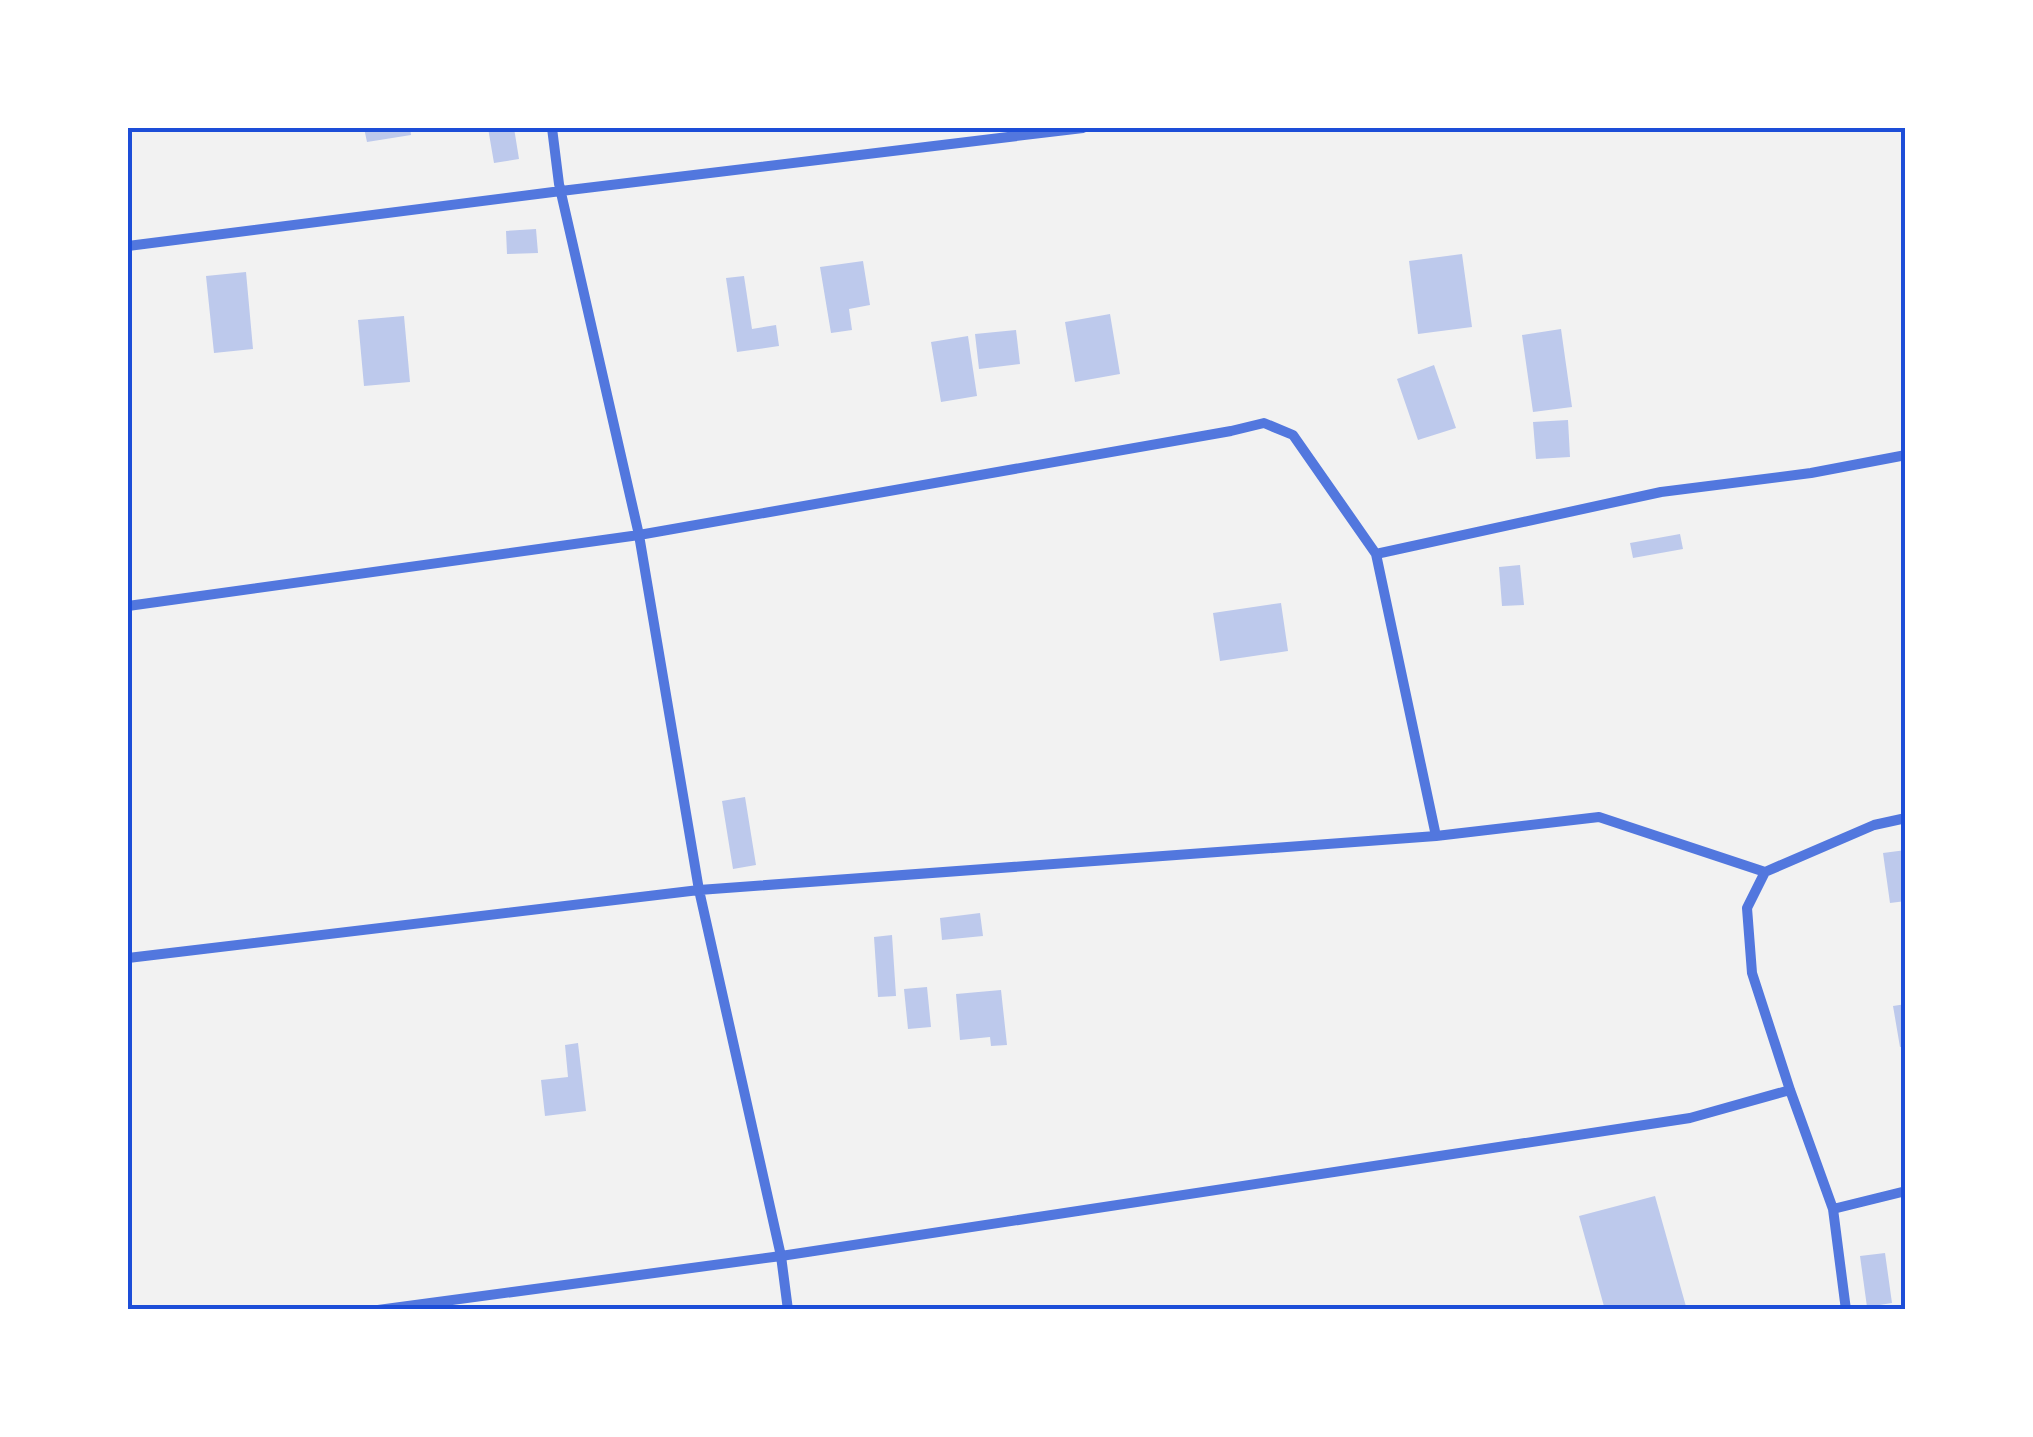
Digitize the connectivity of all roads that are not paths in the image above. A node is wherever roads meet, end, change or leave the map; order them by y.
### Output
1 (549, 128) edge
2 (1083, 128) edge
3 (560, 190) junction
4 (128, 246) edge
5 (1906, 454) edge
6 (639, 535) junction
7 (1376, 554) junction
8 (128, 606) edge
9 (1906, 818) edge
10 (1436, 836) junction
11 (1765, 872) junction
12 (699, 890) junction
13 (128, 958) edge
14 (1790, 1090) junction
15 (1906, 1192) edge
16 (1833, 1209) junction
17 (781, 1256) junction
18 (378, 1310) edge
19 (788, 1310) edge
20 (1846, 1310) edge

1 - 3 street
2 - 3 street
3 - 4 street
3 - 6 street
5 - 7 street
6 - 7 street
6 - 8 street
6 - 12 street
7 - 10 street
9 - 11 street
10 - 11 street
10 - 12 street
11 - 14 street
12 - 13 street
12 - 17 street
14 - 16 street
14 - 17 street
15 - 16 street
16 - 20 street
17 - 18 street
17 - 19 street

